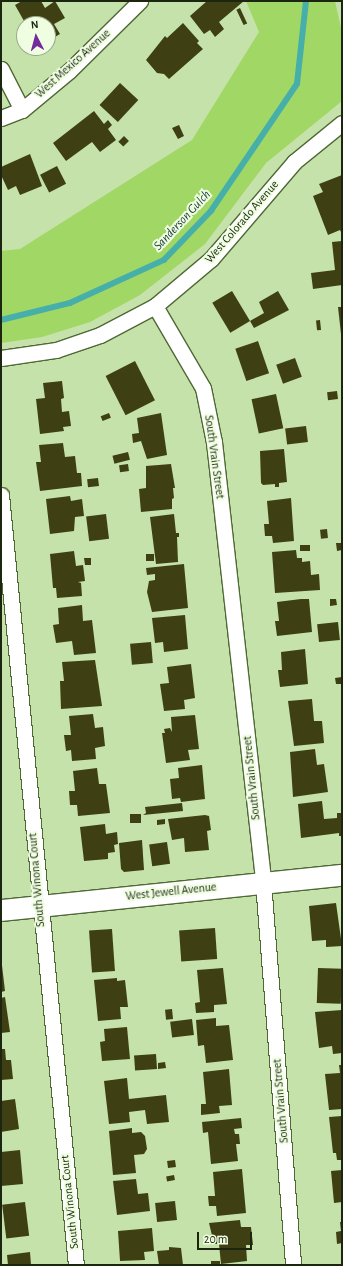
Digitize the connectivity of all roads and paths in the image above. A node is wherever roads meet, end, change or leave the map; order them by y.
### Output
1 (140, 1) edge
2 (1, 69) edge
3 (22, 110) junction
4 (1, 118) edge
5 (342, 123) edge
6 (155, 306) junction
7 (1, 358) edge
8 (1, 495) edge
9 (342, 875) edge
10 (263, 882) junction
11 (40, 907) junction
12 (1, 910) edge
13 (76, 1265) edge
14 (294, 1265) edge

1 - 3 street, West Mexico Avenue
2 - 3 street
3 - 4 street, West Mexico Avenue
5 - 6 street, West Colorado Avenue
6 - 7 street, West Colorado Avenue
6 - 10 street, South Vrain Street
8 - 11 street, South Winona Court
9 - 10 main road, West Jewell Avenue
10 - 11 main road, West Jewell Avenue
10 - 14 street, South Vrain Street
11 - 12 main road, West Jewell Avenue
11 - 13 street, South Winona Court

